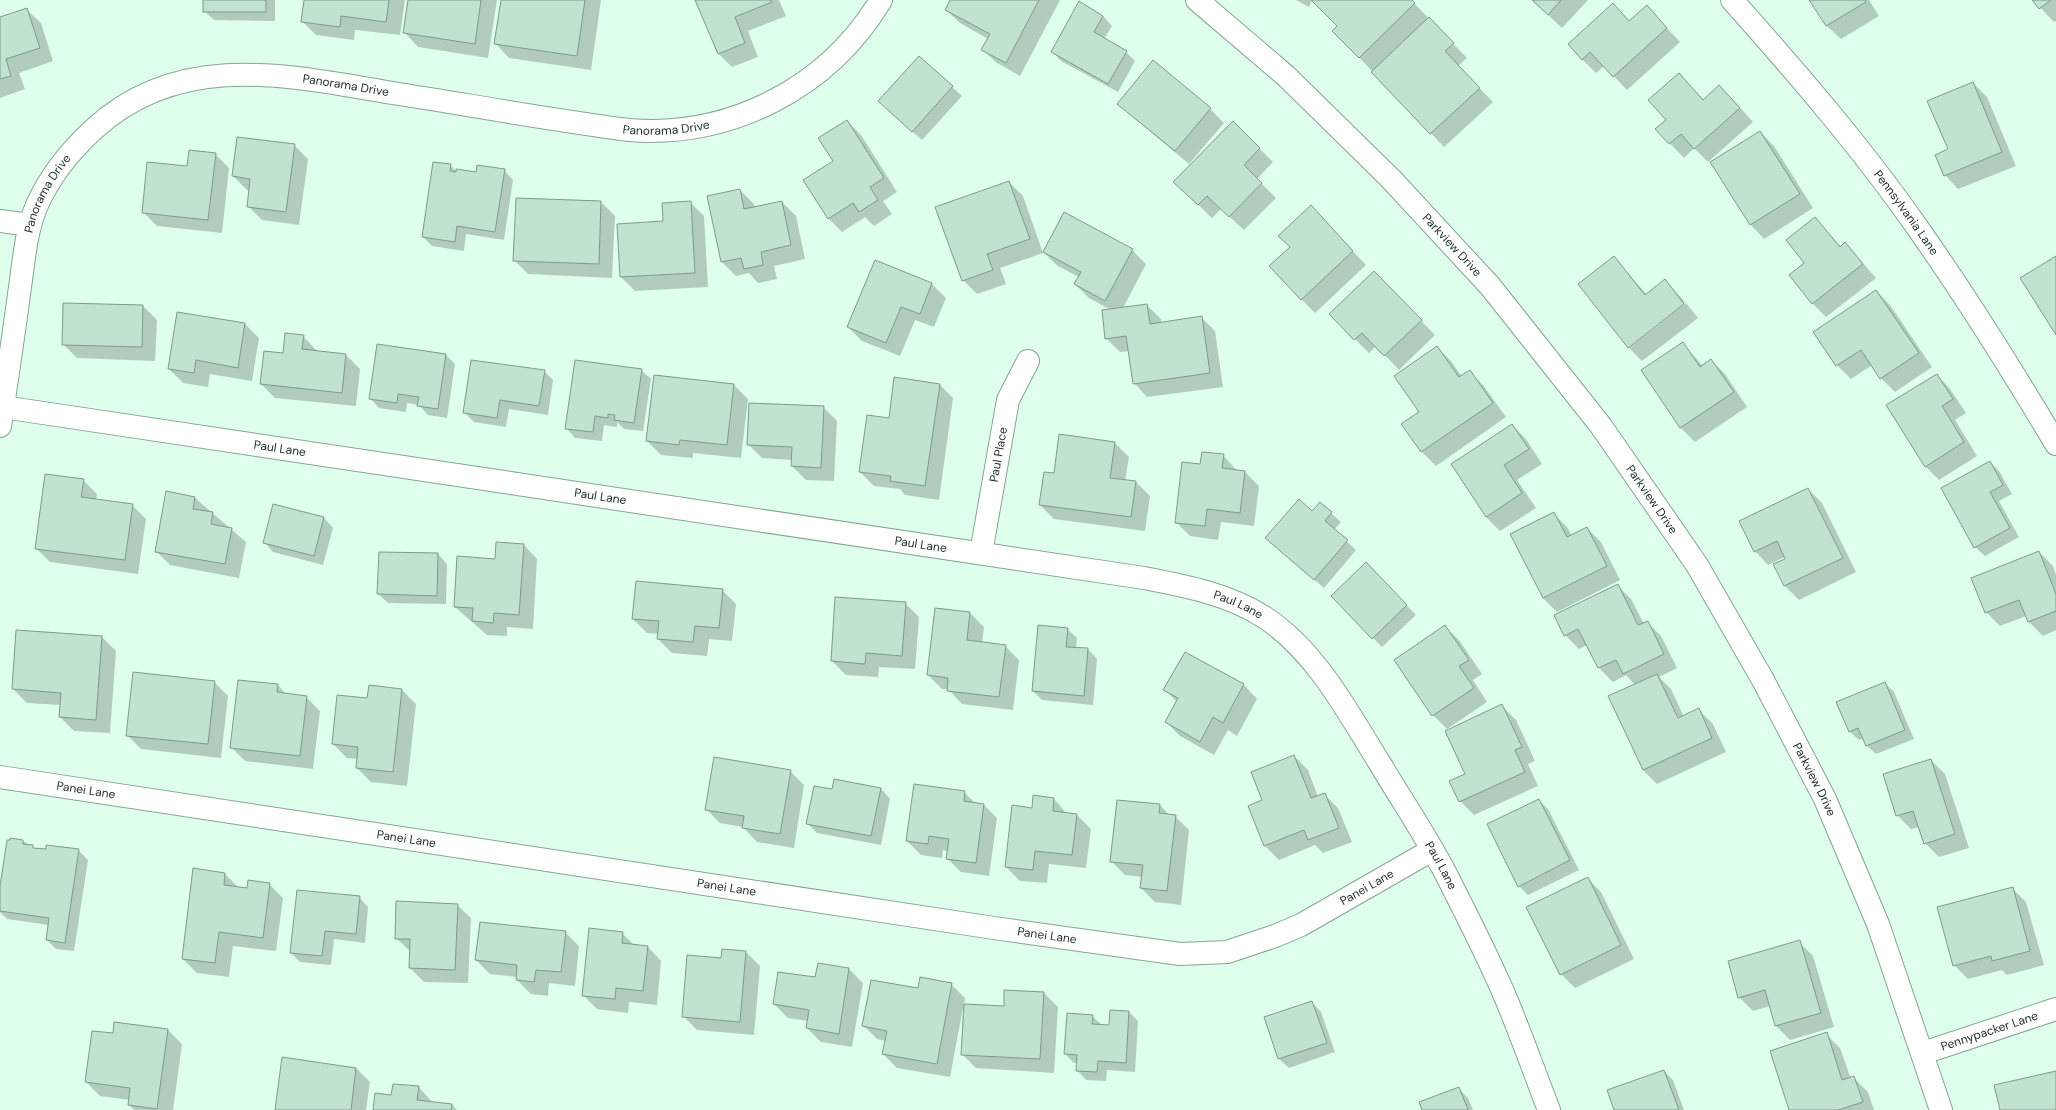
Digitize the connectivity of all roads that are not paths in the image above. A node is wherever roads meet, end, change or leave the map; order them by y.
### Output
1 (881, 0) edge
2 (1197, 0) edge
3 (1732, 0) edge
4 (0, 221) edge
5 (30, 225) junction
6 (1028, 361) dead end
7 (1, 416) edge
8 (2056, 444) edge
9 (981, 553) junction
10 (0, 777) edge
11 (1432, 850) junction
12 (2056, 1009) edge
13 (1923, 1053) junction
14 (1549, 1110) edge
15 (1941, 1110) edge

1 - 5 street, Panorama Drive
2 - 13 street, Parkview Drive
3 - 8 street, Pennsylvania Lane
4 - 5 street
5 - 7 street, Panorama Drive
6 - 9 street, Paul Place
7 - 9 street, Paul Lane
9 - 11 street, Paul Lane
10 - 11 street, Panei Lane
11 - 14 street, Paul Lane
12 - 13 street, Pennypacker Lane
13 - 15 street, Parkview Drive

